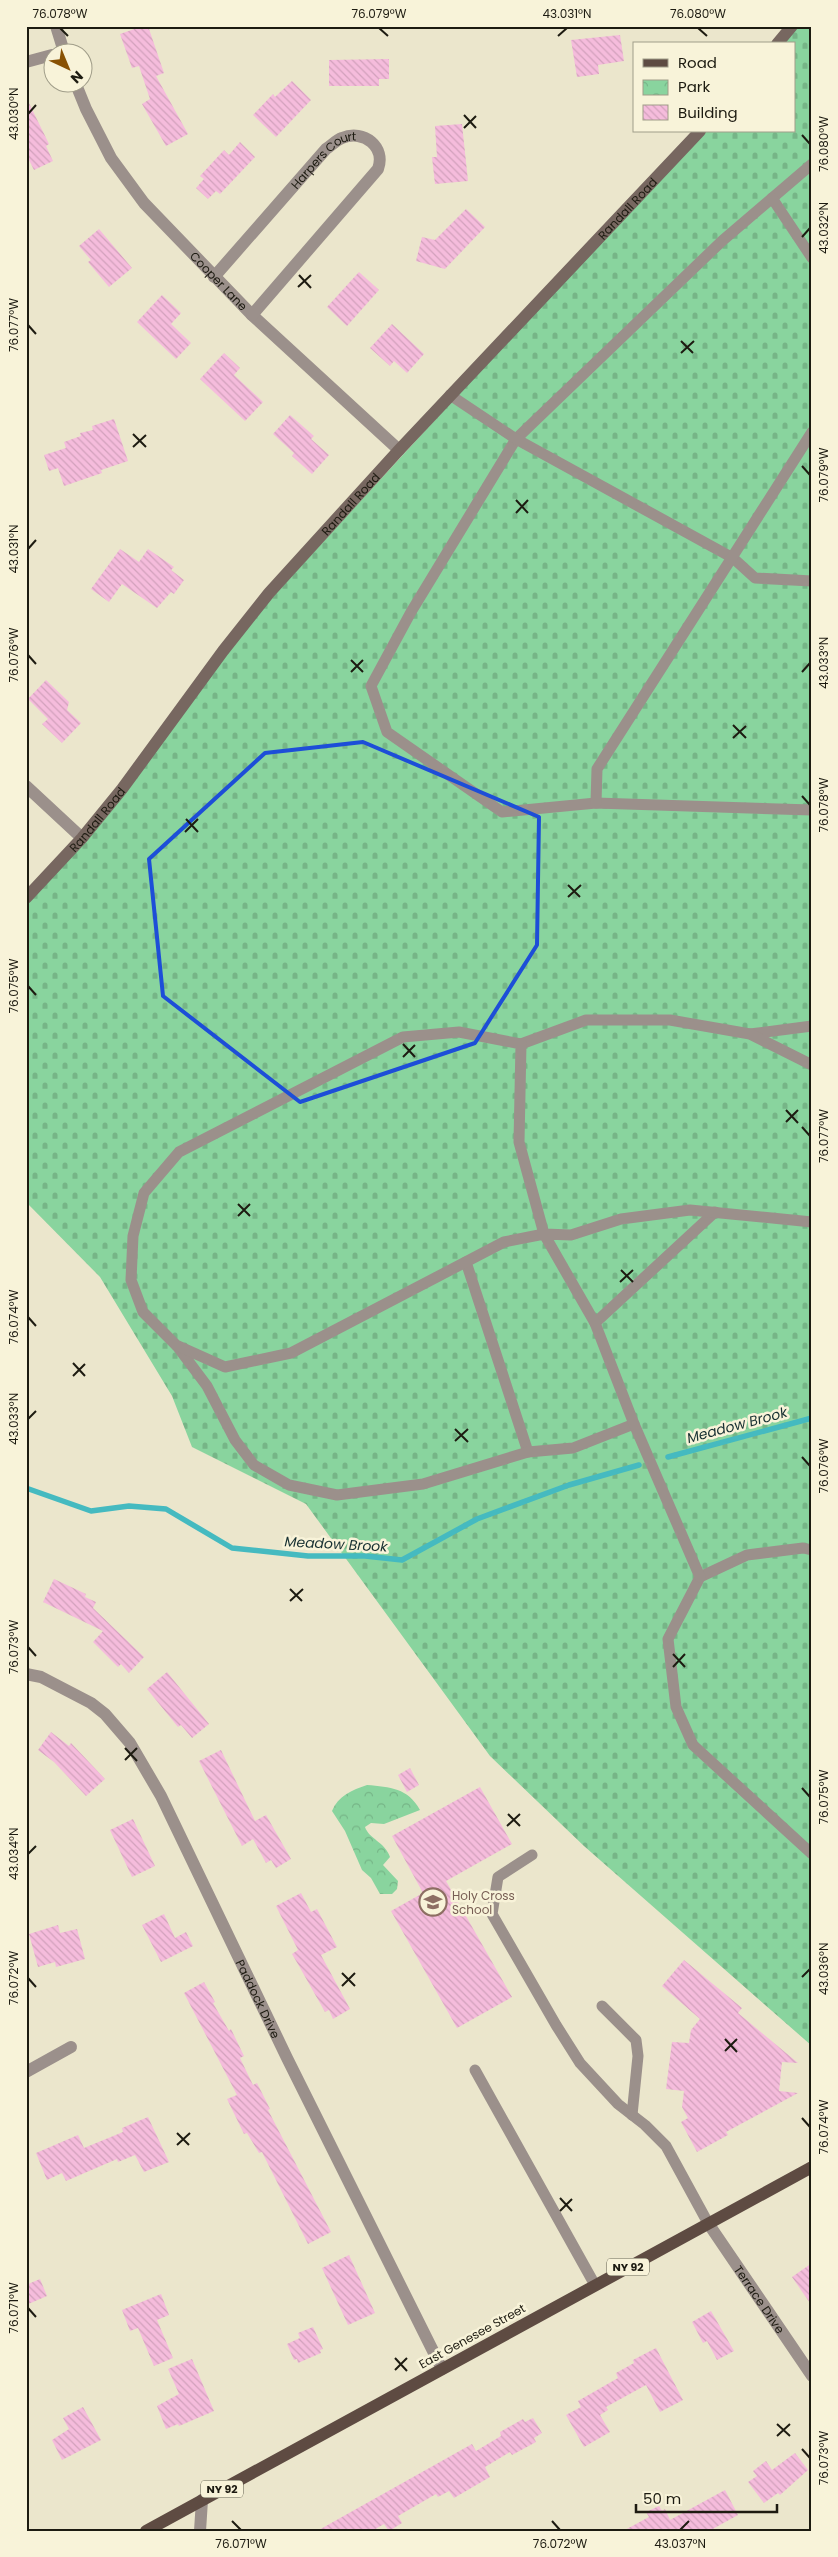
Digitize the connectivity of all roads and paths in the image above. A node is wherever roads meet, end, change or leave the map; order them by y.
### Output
1 (56, 26) edge
2 (792, 26) edge
3 (61, 42) edge
4 (779, 42) edge
5 (42, 58) edge
6 (26, 62) edge
7 (79, 92) edge
8 (699, 132) edge
9 (812, 164) edge
10 (772, 198) junction
11 (812, 258) edge
12 (214, 277) junction
13 (252, 315) junction
14 (450, 395) junction
15 (812, 432) edge
16 (516, 439) junction
17 (398, 450) junction
18 (733, 558) junction
19 (812, 581) edge
20 (26, 786) edge
21 (596, 803) junction
22 (812, 810) edge
23 (82, 838) junction
24 (26, 898) edge
25 (812, 1026) edge
26 (750, 1034) junction
27 (520, 1044) junction
28 (812, 1065) edge
29 (715, 1212) junction
30 (812, 1222) edge
31 (544, 1234) junction
32 (466, 1262) junction
33 (595, 1323) junction
34 (176, 1345) junction
35 (634, 1424) junction
36 (528, 1452) junction
37 (812, 1550) edge
38 (700, 1577) junction
39 (26, 1674) edge
40 (812, 1854) edge
41 (532, 1855) dead end
42 (602, 2006) dead end
43 (71, 2048) dead end
44 (475, 2070) dead end
45 (26, 2072) edge
46 (632, 2115) junction
47 (812, 2166) edge
48 (708, 2223) junction
49 (595, 2285) junction
50 (442, 2369) junction
51 (812, 2376) edge
52 (202, 2500) junction
53 (152, 2529) edge
54 (200, 2531) edge

1 - 3 street
2 - 4 street
5 - 6 street
7 - 12 street, Cooper Lane
8 - 14 street, Randall Road
9 - 10 lane
10 - 11 lane
10 - 16 lane
12 - 13 street, Cooper Lane
12 - 13 street, Harpers Court
13 - 17 street, Cooper Lane
14 - 16 lane
14 - 17 street, Randall Road
15 - 18 lane
16 - 18 lane
16 - 21 lane
17 - 23 street, Randall Road
18 - 19 lane
18 - 21 lane
20 - 23 street
21 - 22 lane
23 - 24 street, Randall Road
25 - 26 lane
26 - 27 lane
26 - 28 lane
27 - 31 lane
27 - 34 lane
29 - 30 lane
29 - 31 lane
29 - 33 lane
31 - 32 lane
31 - 33 lane
32 - 34 lane
32 - 36 lane
33 - 35 lane
34 - 36 lane
35 - 36 lane
35 - 38 lane
37 - 38 lane
38 - 40 lane
39 - 50 street, Paddock Drive
41 - 46 lane
42 - 46 lane
43 - 45 street
44 - 49 lane
46 - 48 lane
47 - 48 main road, East Genesee Street / NY 92
48 - 49 main road, East Genesee Street / NY 92
48 - 51 street, Terrace Drive
49 - 50 main road, East Genesee Street / NY 92
50 - 52 main road, East Genesee Street / NY 92
52 - 53 main road, East Genesee Street / NY 92
52 - 54 street

